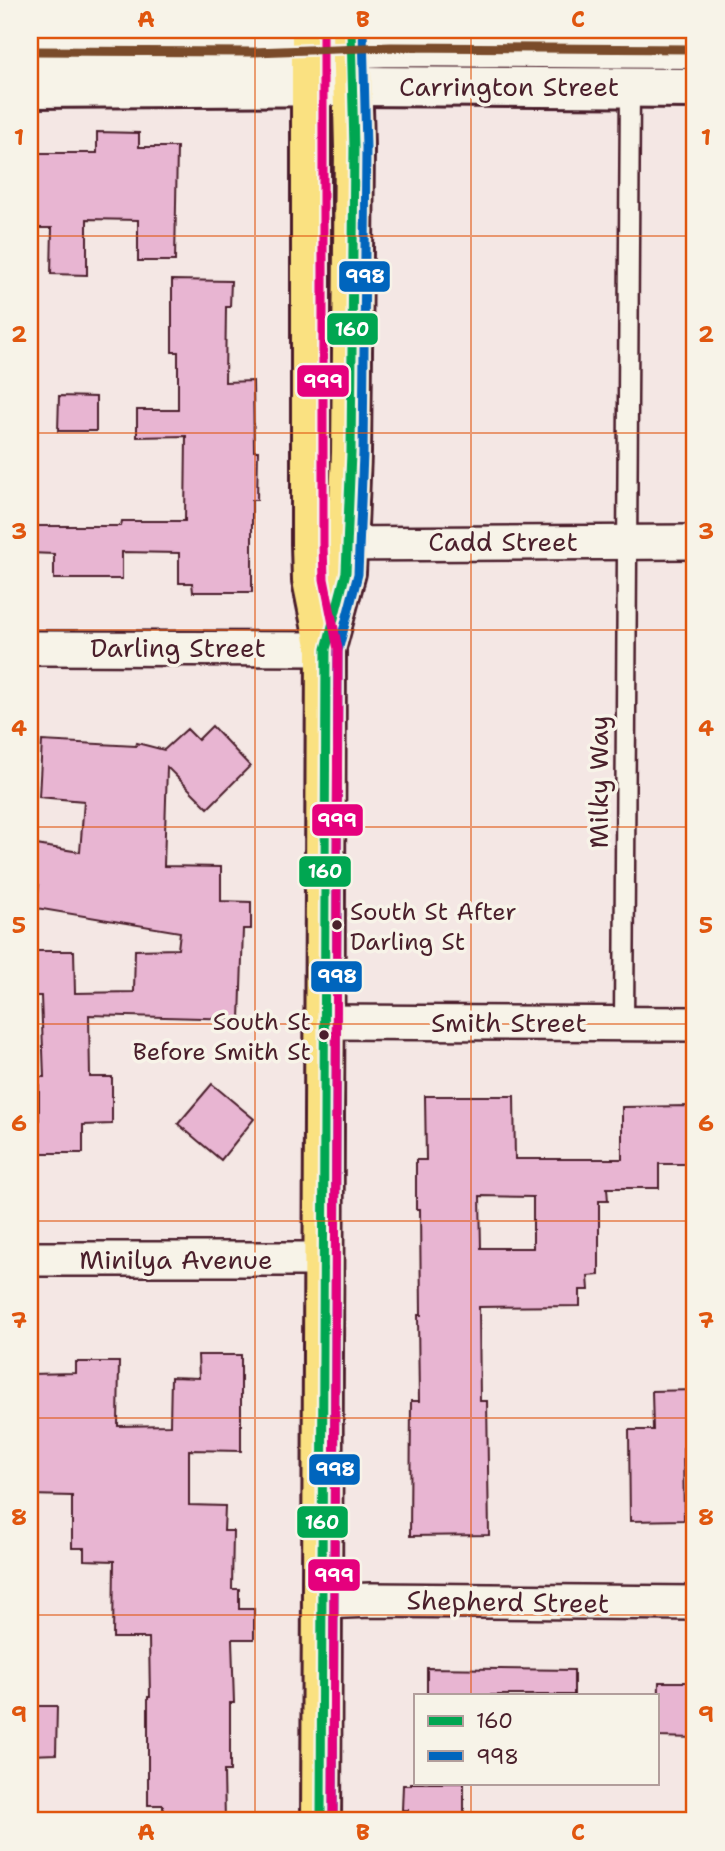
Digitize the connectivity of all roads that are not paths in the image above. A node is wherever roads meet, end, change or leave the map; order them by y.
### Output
1 (351, 38) edge
2 (311, 39) edge
3 (695, 49) edge
4 (30, 51) edge
5 (353, 86) junction
6 (312, 87) junction
7 (30, 88) edge
8 (630, 88) junction
9 (695, 88) edge
10 (626, 542) junction
11 (695, 542) edge
12 (329, 543) junction
13 (30, 648) edge
14 (326, 649) junction
15 (323, 1022) junction
16 (624, 1023) junction
17 (695, 1024) edge
18 (30, 1259) edge
19 (322, 1259) junction
20 (321, 1602) junction
21 (695, 1604) edge
22 (321, 1821) edge

1 - 2 main road, Carrington Street
1 - 3 main road, Carrington Street
1 - 5 main road
2 - 4 main road, Carrington Street
2 - 6 main road
5 - 6 main road, Carrington Street
5 - 8 main road, Carrington Street
5 - 12 main road
6 - 7 main road, Carrington Street
6 - 12 main road
8 - 9 main road, Carrington Street
8 - 10 lane, Milky Way
10 - 11 street, Cadd Street
10 - 12 street, Cadd Street
10 - 16 lane, Milky Way
12 - 14 main road
13 - 14 street, Darling Street
14 - 15 main road
15 - 16 street, Smith Street
15 - 19 main road
16 - 17 street, Smith Street
18 - 19 street, Minilya Avenue
19 - 20 main road
20 - 21 street, Shepherd Street
20 - 22 main road

